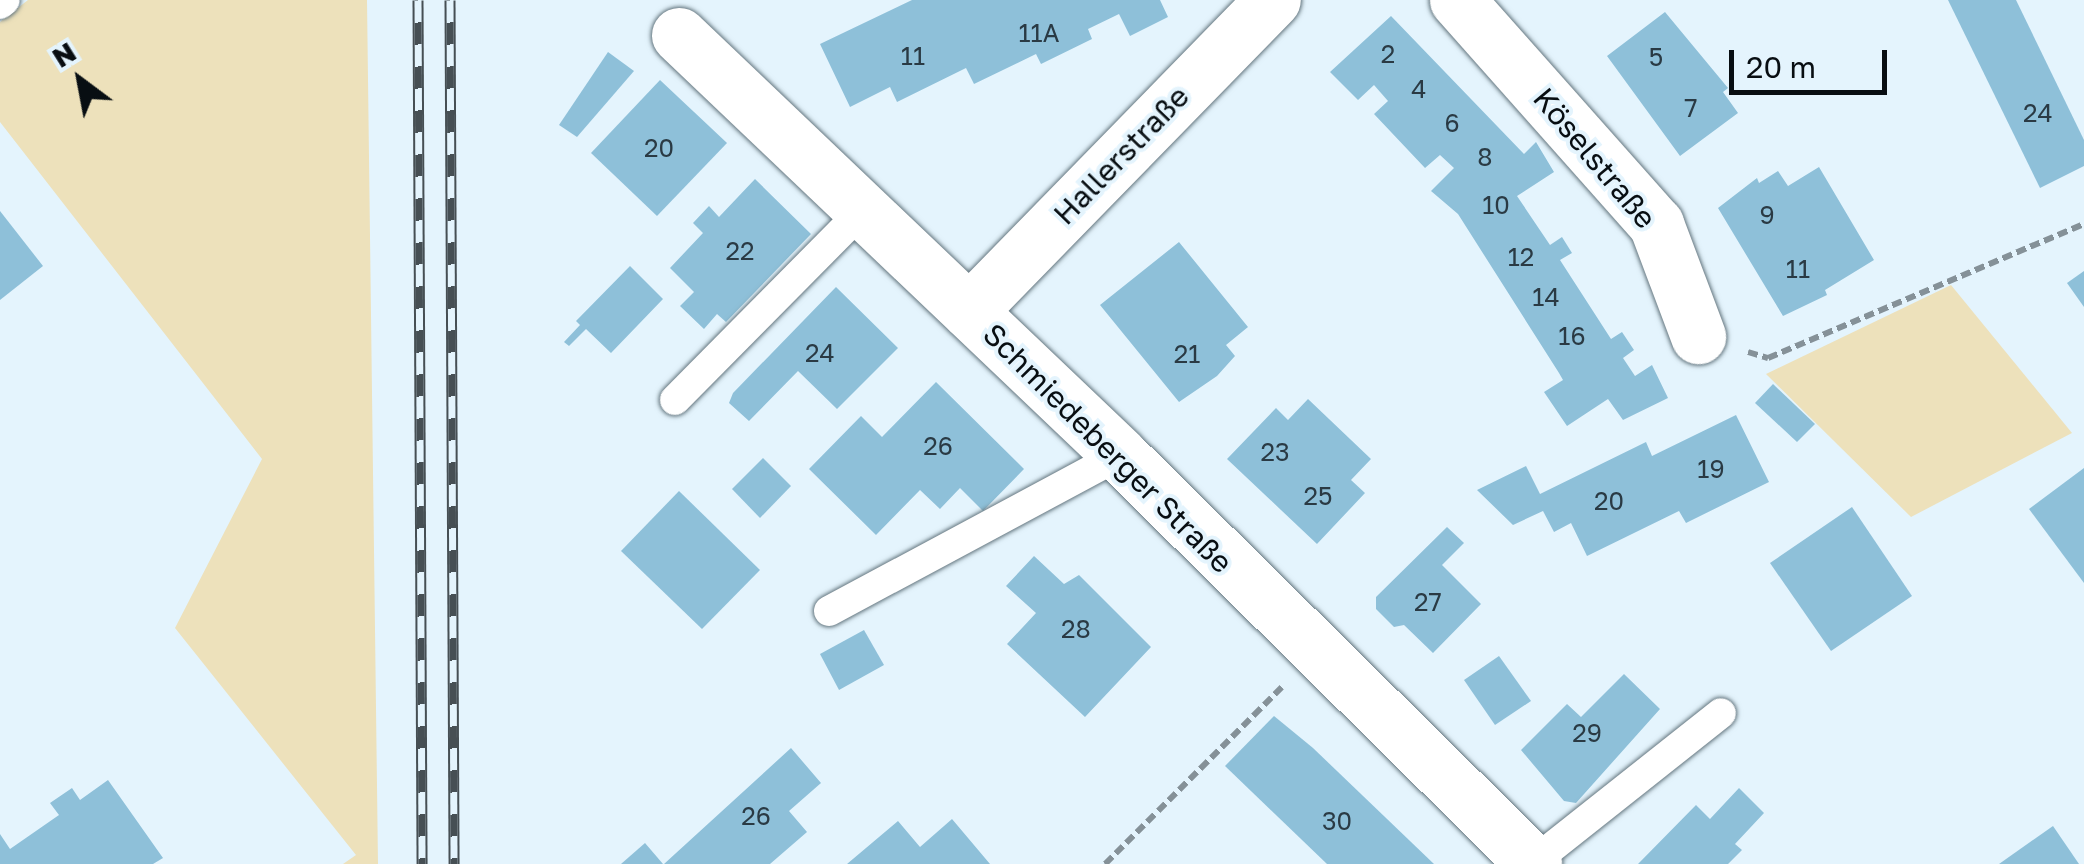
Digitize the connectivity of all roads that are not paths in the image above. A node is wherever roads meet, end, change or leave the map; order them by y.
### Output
1 (1273, 0) edge
2 (1457, 0) edge
3 (679, 34) dead end
4 (864, 209) junction
5 (969, 311) junction
6 (1698, 336) road end
7 (676, 400) dead end
8 (1120, 455) junction
9 (830, 611) dead end
10 (1721, 713) dead end
11 (1533, 863) edge

1 - 5 street, Hallerstraße
2 - 6 street, Köselstraße
3 - 4 street, Schmiedeberger Straße
4 - 5 street, Schmiedeberger Straße
4 - 7 lane
5 - 8 street, Schmiedeberger Straße
8 - 9 lane
8 - 11 street, Schmiedeberger Straße
10 - 11 lane

